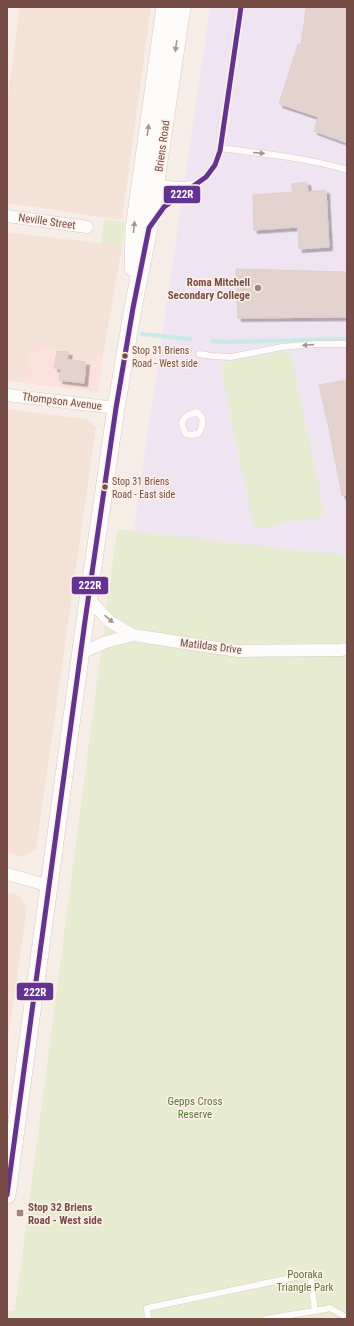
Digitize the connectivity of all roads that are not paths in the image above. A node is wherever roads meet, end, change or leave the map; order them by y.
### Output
1 (165, 7) edge
2 (182, 7) edge
3 (241, 7) edge
4 (220, 148) junction
5 (347, 170) edge
6 (149, 176) junction
7 (195, 184) junction
8 (7, 216) edge
9 (87, 227) dead end
10 (149, 228) junction
11 (133, 308) junction
12 (347, 344) edge
13 (199, 354) dead end
14 (7, 394) edge
15 (116, 408) junction
16 (89, 599) junction
17 (133, 635) junction
18 (347, 649) edge
19 (81, 653) junction
20 (7, 874) edge
21 (50, 886) junction
22 (7, 1195) edge
23 (315, 1311) junction
24 (148, 1319) edge
25 (265, 1319) edge
26 (347, 1319) edge

6 -> 1 main road, Briens Road
2 -> 6 main road, Briens Road
3 - 4 lane
4 -> 5 lane
4 - 7 lane
6 - 7 lane
6 - 10 main road, Briens Road
11 -> 6 main road, Briens Road
7 - 10 lane
8 - 9 street, Neville Street
10 - 11 main road, Briens Road
11 - 15 main road, Briens Road
12 -> 13 lane
14 - 15 street, Thompson Avenue
15 - 16 main road, Briens Road
16 -> 17 street, Matildas Drive
16 - 19 main road, Briens Road
17 - 18 street, Matildas Drive
17 - 19 street
19 - 21 main road, Briens Road
20 - 21 street
21 - 22 main road, Briens Road
23 - 24 lane
23 - 25 lane
23 - 26 lane

